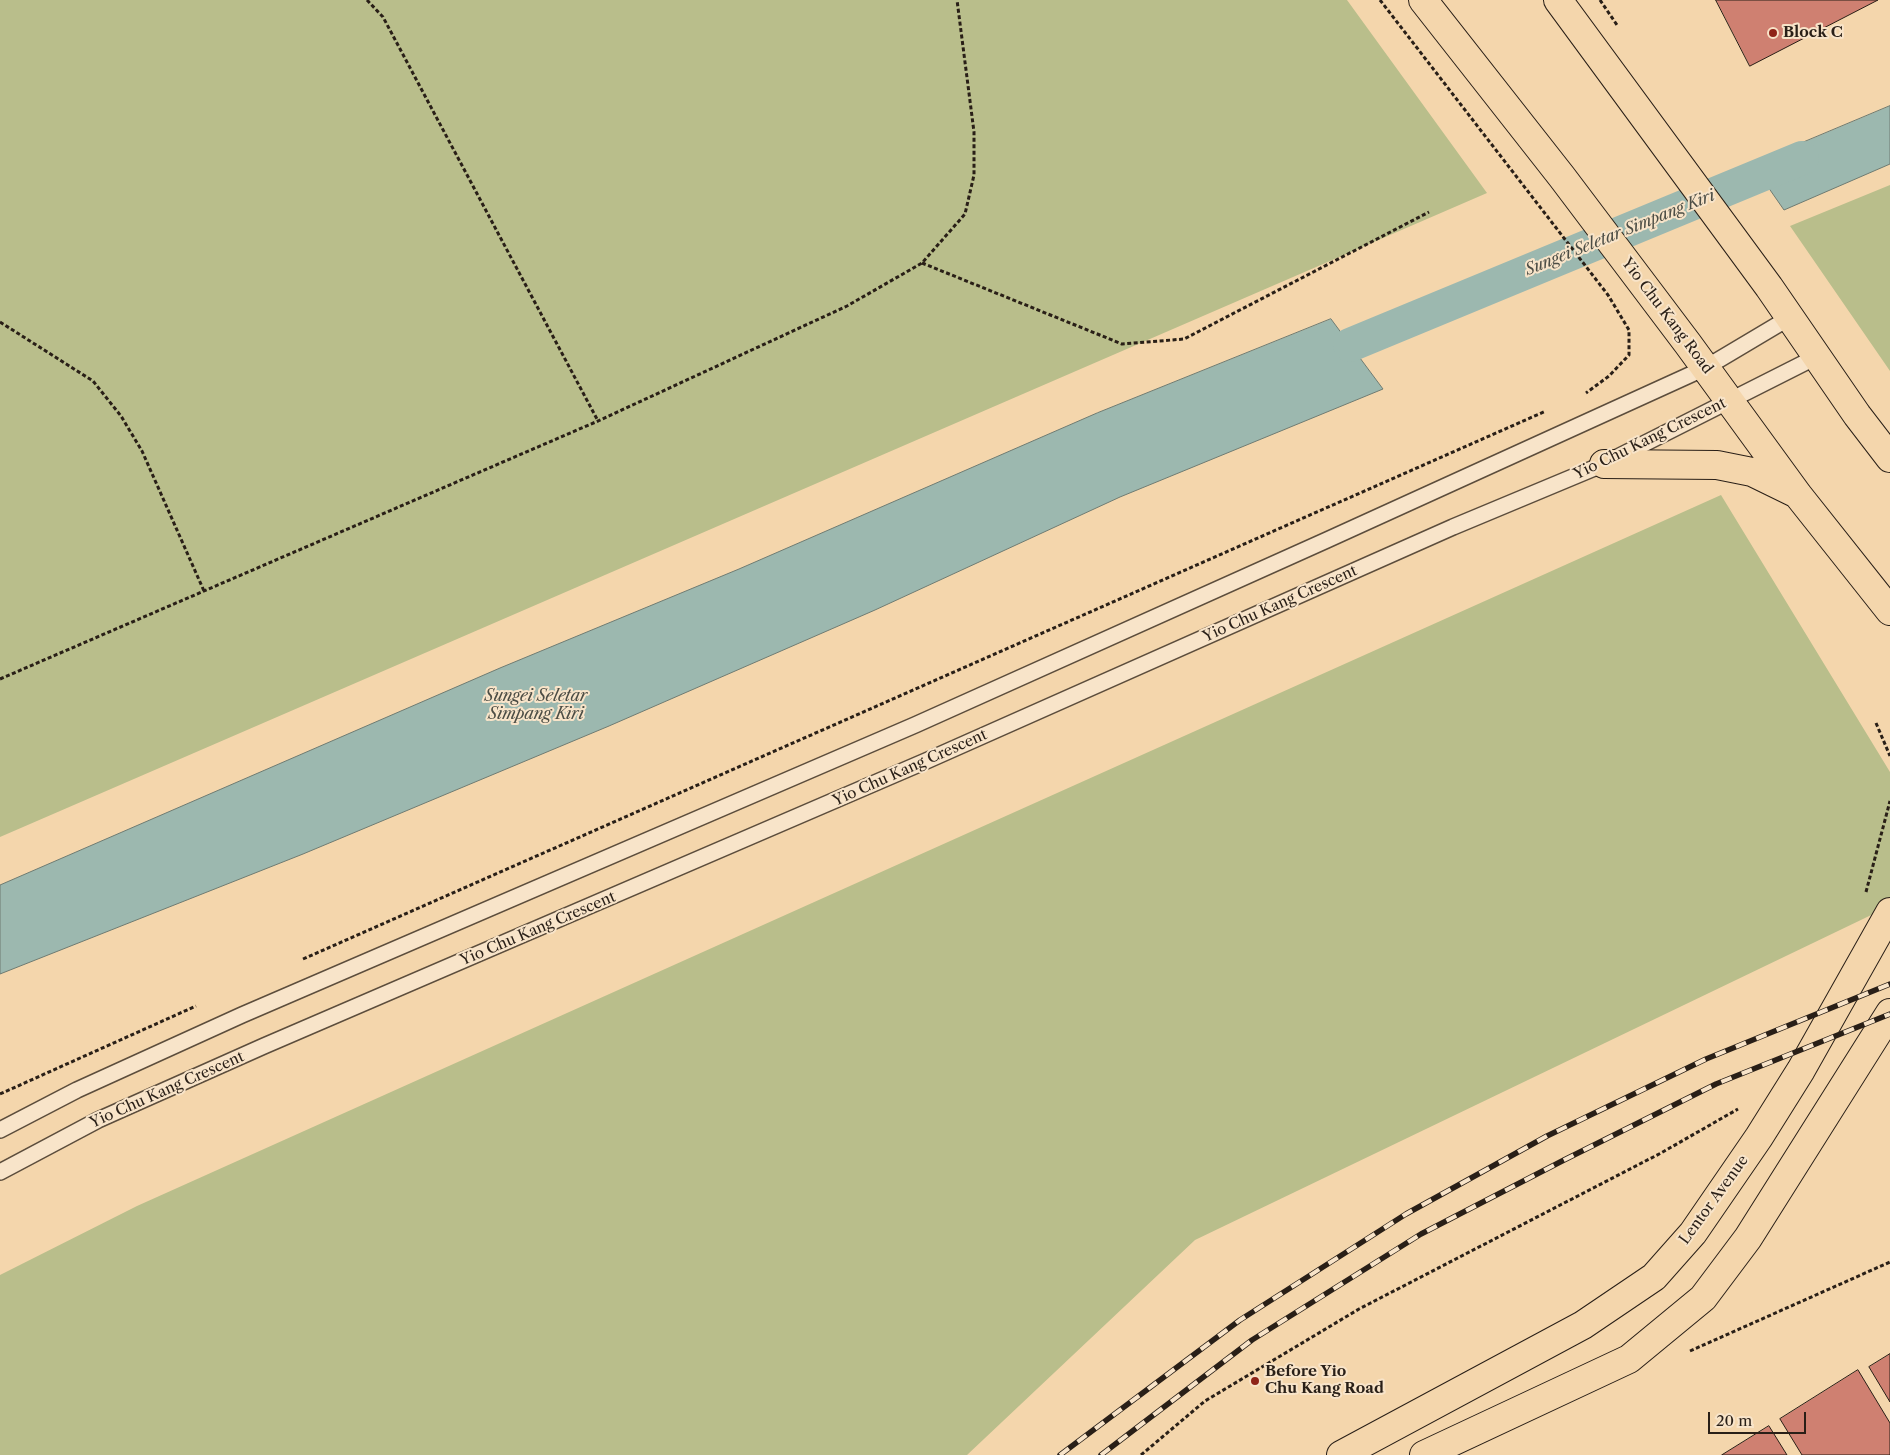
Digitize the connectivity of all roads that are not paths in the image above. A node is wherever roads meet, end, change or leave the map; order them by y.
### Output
1 (1423, 0) edge
2 (1558, 0) edge
3 (1789, 318) junction
4 (1816, 357) junction
5 (1705, 368) junction
6 (1730, 401) junction
7 (1890, 458) edge
8 (1604, 464) junction
9 (1798, 495) junction
10 (1890, 611) edge
11 (1890, 912) edge
12 (1890, 1014) edge
13 (0, 1130) edge
14 (0, 1172) edge
15 (1341, 1455) edge
16 (1424, 1455) edge

1 - 5 main road, Yio Chu Kang Road
2 - 3 main road
3 - 4 main road
3 - 5 lane
4 - 6 lane, Yio Chu Kang Crescent
4 - 7 main road
5 - 6 main road, Yio Chu Kang Road
5 - 13 lane
6 - 8 lane, Yio Chu Kang Crescent
6 - 9 main road, Yio Chu Kang Road
8 - 9 main road
8 - 14 lane, Yio Chu Kang Crescent
9 - 10 main road, Yio Chu Kang Road
11 - 15 main road, Lentor Avenue
12 - 16 main road

